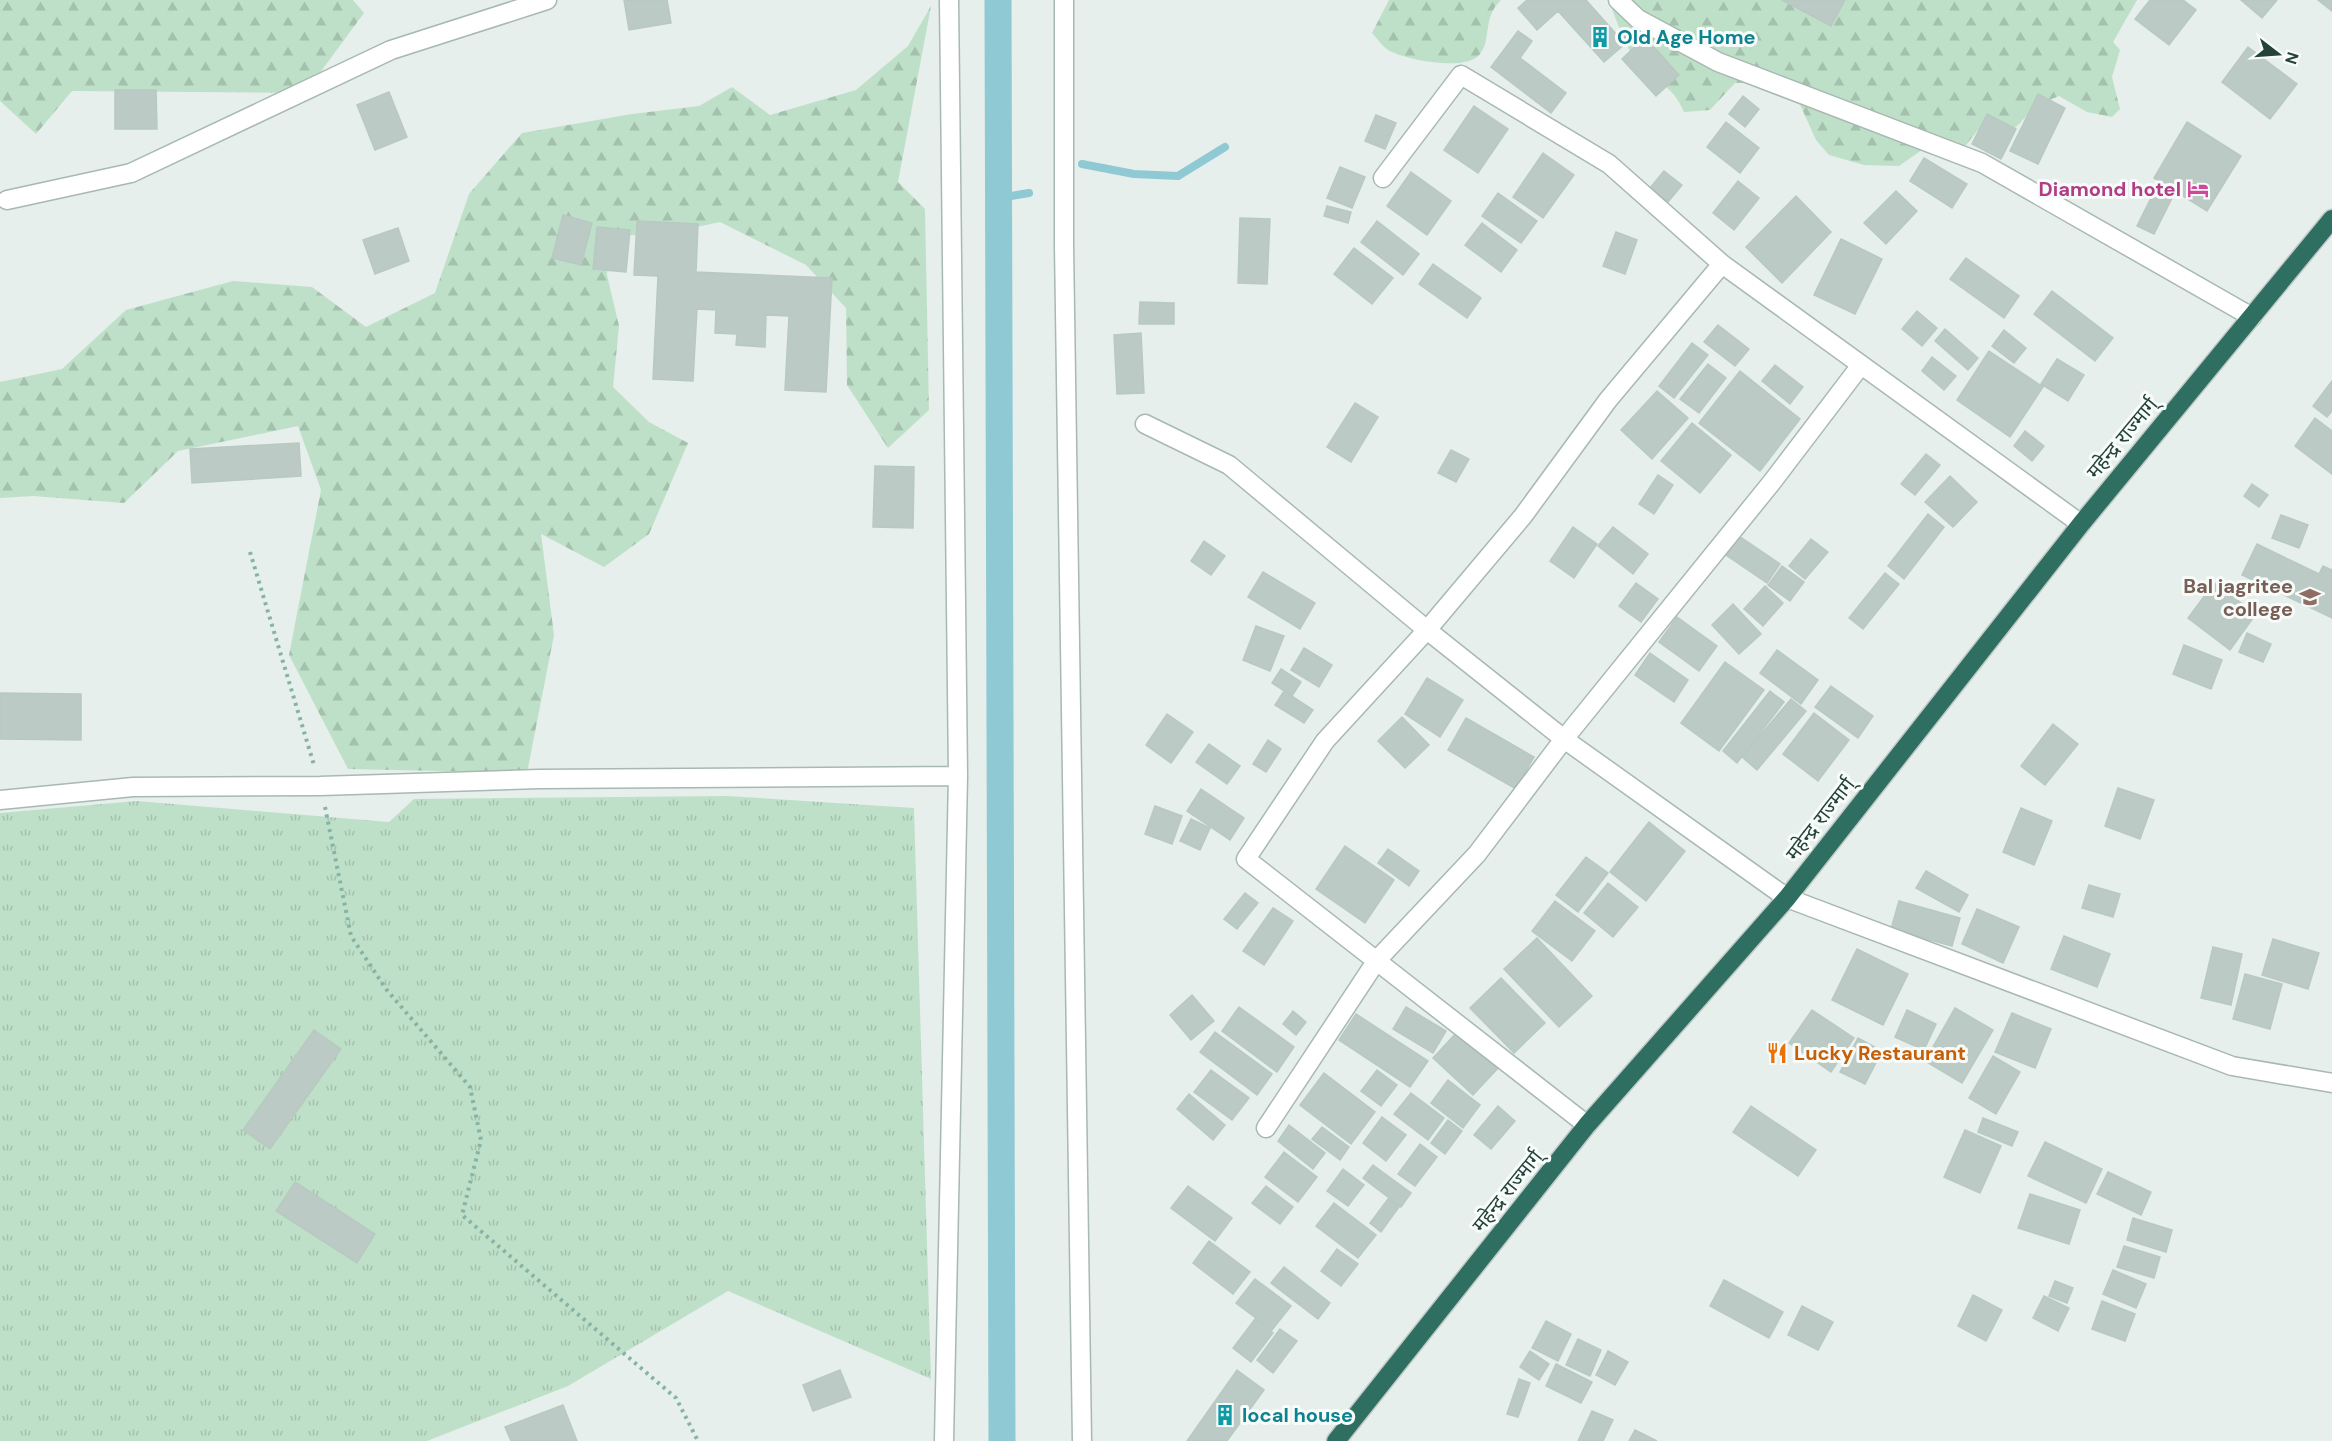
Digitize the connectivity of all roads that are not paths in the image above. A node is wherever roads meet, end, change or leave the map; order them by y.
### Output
1 (547, 0) edge
2 (949, 0) edge
3 (1064, 0) edge
4 (1618, 0) edge
5 (1383, 178) dead end
6 (7, 200) dead end
7 (2332, 219) edge
8 (1722, 264) junction
9 (2252, 317) junction
10 (1861, 364) junction
11 (1145, 424) dead end
12 (2081, 524) junction
13 (1427, 630) junction
14 (1564, 739) junction
15 (958, 776) junction
16 (0, 800) edge
17 (1787, 898) junction
18 (1377, 960) junction
19 (2332, 1083) edge
20 (1587, 1125) junction
21 (1266, 1128) dead end
22 (944, 1441) edge
23 (1082, 1441) edge
24 (1336, 1441) edge

1 - 6 street
2 - 15 street
3 - 23 street
4 - 9 street
5 - 8 street
7 - 9 highway, महेन्द्र राज्मार्ग्
8 - 10 street
8 - 13 street
9 - 12 highway, महेन्द्र राज्मार्ग्
10 - 12 street
10 - 14 street
11 - 13 street
12 - 17 highway, महेन्द्र राज्मार्ग्
13 - 14 street
13 - 18 street
14 - 17 street
14 - 18 street
15 - 16 street
15 - 22 street
17 - 19 street
17 - 20 highway, महेन्द्र राज्मार्ग्
18 - 20 street
18 - 21 street
20 - 24 highway, महेन्द्र राज्मार्ग्

